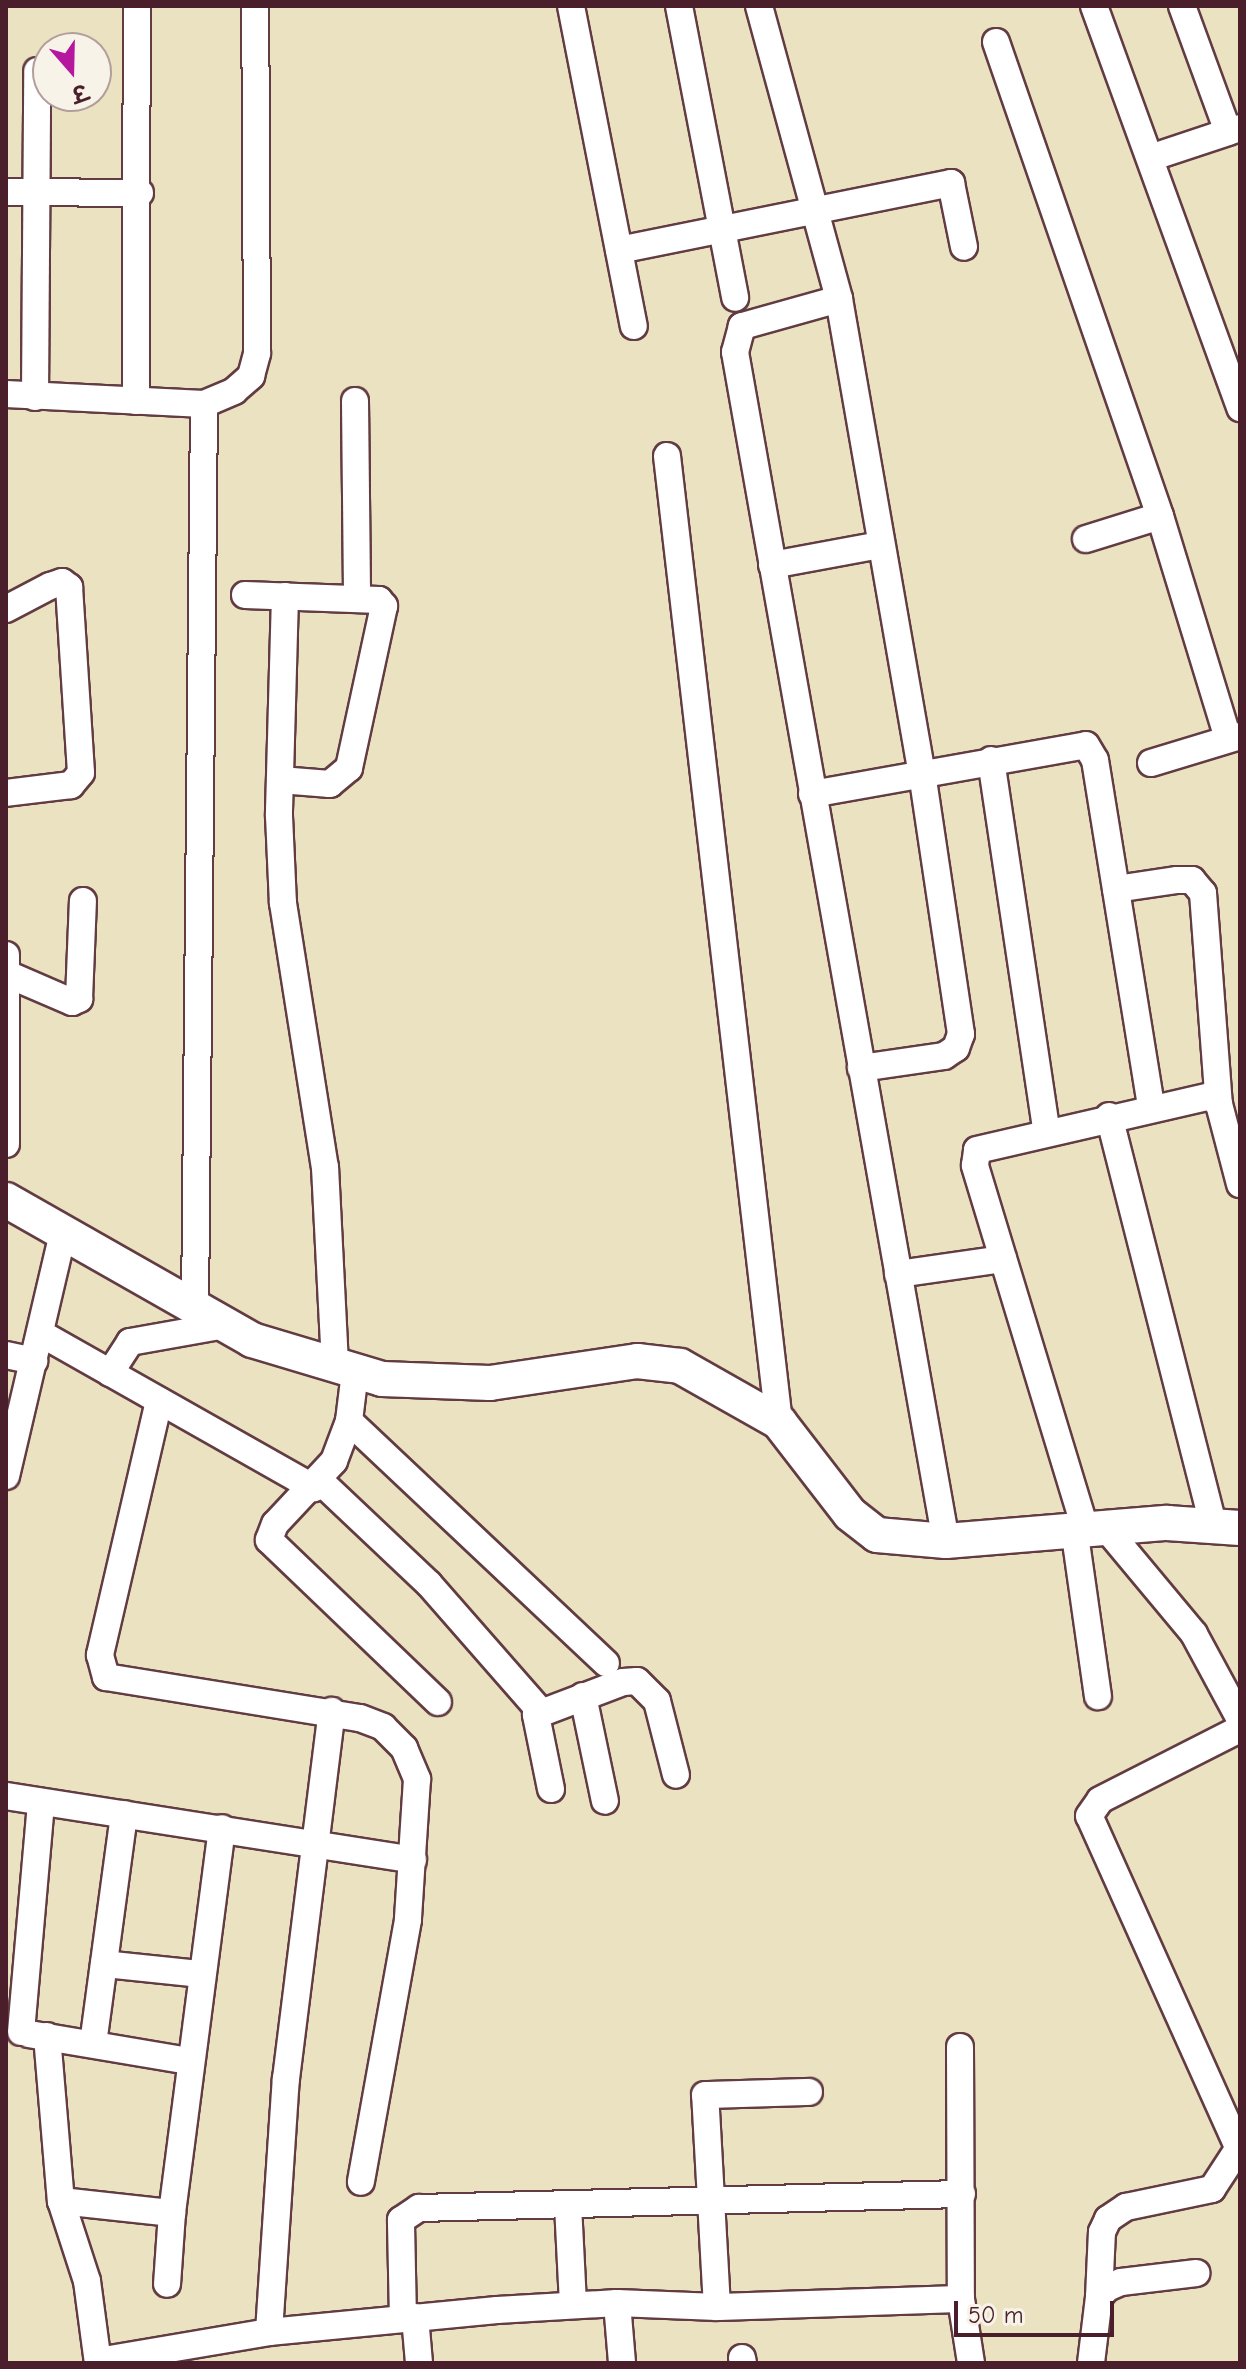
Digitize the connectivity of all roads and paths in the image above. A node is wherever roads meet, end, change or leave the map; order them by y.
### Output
1 (137, 6) edge
2 (255, 6) edge
3 (571, 6) edge
4 (679, 6) edge
5 (759, 6) edge
6 (1094, 6) edge
7 (1182, 6) edge
8 (996, 42) dead end
9 (37, 112) edge
10 (1234, 130) edge
11 (1150, 158) junction
12 (6, 192) edge
13 (37, 193) junction
14 (140, 193) junction
15 (816, 211) junction
16 (722, 231) junction
17 (964, 247) dead end
18 (619, 250) junction
19 (735, 298) dead end
20 (839, 299) junction
21 (634, 326) dead end
22 (6, 394) edge
23 (35, 397) junction
24 (136, 401) junction
25 (355, 401) dead end
26 (204, 404) junction
27 (1240, 408) edge
28 (667, 456) dead end
29 (1160, 516) junction
30 (1086, 539) dead end
31 (880, 545) junction
32 (772, 565) junction
33 (245, 595) dead end
34 (285, 596) junction
35 (357, 599) junction
36 (6, 609) edge
37 (1234, 737) edge
38 (991, 760) junction
39 (1151, 763) dead end
40 (922, 773) junction
41 (280, 780) junction
42 (6, 793) edge
43 (812, 794) junction
44 (1116, 889) junction
45 (83, 901) dead end
46 (6, 955) edge
47 (7, 974) edge
48 (861, 1068) junction
49 (1219, 1104) junction
50 (1151, 1106) junction
51 (1109, 1116) junction
52 (1046, 1130) junction
53 (6, 1144) edge
54 (1240, 1184) edge
55 (6, 1200) edge
56 (63, 1233) junction
57 (1003, 1259) junction
58 (898, 1274) junction
59 (195, 1309) junction
60 (225, 1325) junction
61 (40, 1333) junction
62 (6, 1355) edge
63 (34, 1361) junction
64 (345, 1369) junction
65 (110, 1373) junction
66 (159, 1401) junction
67 (349, 1421) junction
68 (779, 1422) junction
69 (6, 1476) edge
70 (317, 1484) junction
71 (1226, 1527) edge
72 (1088, 1528) junction
73 (946, 1541) junction
74 (606, 1663) dead end
75 (583, 1696) junction
76 (1098, 1696) dead end
77 (438, 1702) dead end
78 (332, 1711) junction
79 (542, 1713) junction
80 (1240, 1719) edge
81 (1240, 1729) edge
82 (676, 1775) dead end
83 (551, 1789) dead end
84 (6, 1796) edge
85 (605, 1801) dead end
86 (41, 1802) junction
87 (124, 1814) junction
88 (222, 1828) junction
89 (311, 1844) junction
90 (413, 1860) junction
91 (104, 1964) junction
92 (200, 1974) junction
93 (25, 2033) edge
94 (93, 2044) junction
95 (960, 2047) dead end
96 (188, 2061) junction
97 (809, 2092) dead end
98 (1239, 2147) edge
99 (361, 2182) dead end
100 (962, 2194) junction
101 (61, 2201) junction
102 (710, 2202) junction
103 (568, 2205) junction
104 (172, 2213) junction
105 (1196, 2273) dead end
106 (167, 2284) dead end
107 (1099, 2297) junction
108 (961, 2299) junction
109 (617, 2303) junction
110 (573, 2305) junction
111 (717, 2307) junction
112 (409, 2318) junction
113 (269, 2332) junction
114 (194, 2354) edge
115 (98, 2362) edge
116 (1085, 2362) edge
117 (419, 2363) edge
118 (622, 2363) edge
119 (971, 2363) edge

1 - 14 street
2 - 26 street
3 - 18 street
4 - 16 street
5 - 15 street
6 - 11 street
7 - 10 street
8 - 29 street
9 - 13 street
10 - 11 street
11 - 27 street
12 - 13 street
13 - 14 street
13 - 23 street
14 - 24 street
15 - 16 street
15 - 17 street
15 - 20 street
16 - 18 street
16 - 19 street
18 - 21 street
20 - 31 street
20 - 32 street
22 - 23 street
23 - 24 street
24 - 26 street
25 - 35 street
26 - 59 street
28 - 68 street
29 - 30 street
29 - 37 street
31 - 32 street
31 - 40 street
32 - 43 street
33 - 34 street
34 - 35 street
34 - 41 street
35 - 41 street
36 - 42 street
37 - 39 street
38 - 40 street
38 - 44 street
38 - 52 street
40 - 43 street
40 - 48 street
41 - 64 street
43 - 48 street
44 - 49 street
44 - 50 street
45 - 47 street
46 - 47 street
47 - 53 street
48 - 58 street
49 - 50 street
49 - 54 street
50 - 51 street
51 - 52 street
51 - 71 street
52 - 57 street
55 - 56 main road
56 - 59 main road
56 - 61 street
57 - 58 street
57 - 72 street
58 - 73 street
59 - 60 main road
60 - 64 main road
60 - 65 street
61 - 63 street
61 - 65 street
62 - 63 street
63 - 69 street
64 - 67 street
64 - 68 main road
65 - 66 street
66 - 70 street
66 - 78 street
67 - 70 street
67 - 74 street
68 - 73 main road
70 - 77 street
70 - 79 street
71 - 72 main road
72 - 73 main road
72 - 76 street
72 - 80 street
75 - 79 street
75 - 82 street
75 - 85 street
78 - 89 street
78 - 90 street
79 - 83 street
81 - 98 street
84 - 86 street
86 - 87 street
86 - 93 street
87 - 88 street
87 - 91 street
88 - 89 street
88 - 92 street
89 - 90 street
89 - 113 street
90 - 99 street
91 - 92 street
91 - 94 street
92 - 96 street
93 - 94 street
93 - 101 street
94 - 96 street
95 - 100 street
96 - 104 street
97 - 102 street
98 - 107 street
100 - 102 street
100 - 108 street
101 - 104 street
101 - 115 street
102 - 103 street
102 - 111 street
103 - 110 street
103 - 112 street
104 - 106 street
105 - 107 street
107 - 116 street
108 - 111 street
108 - 119 street
109 - 110 street
109 - 111 street
109 - 118 street
110 - 112 street
112 - 113 street
112 - 117 street
113 - 114 street
114 - 115 street

